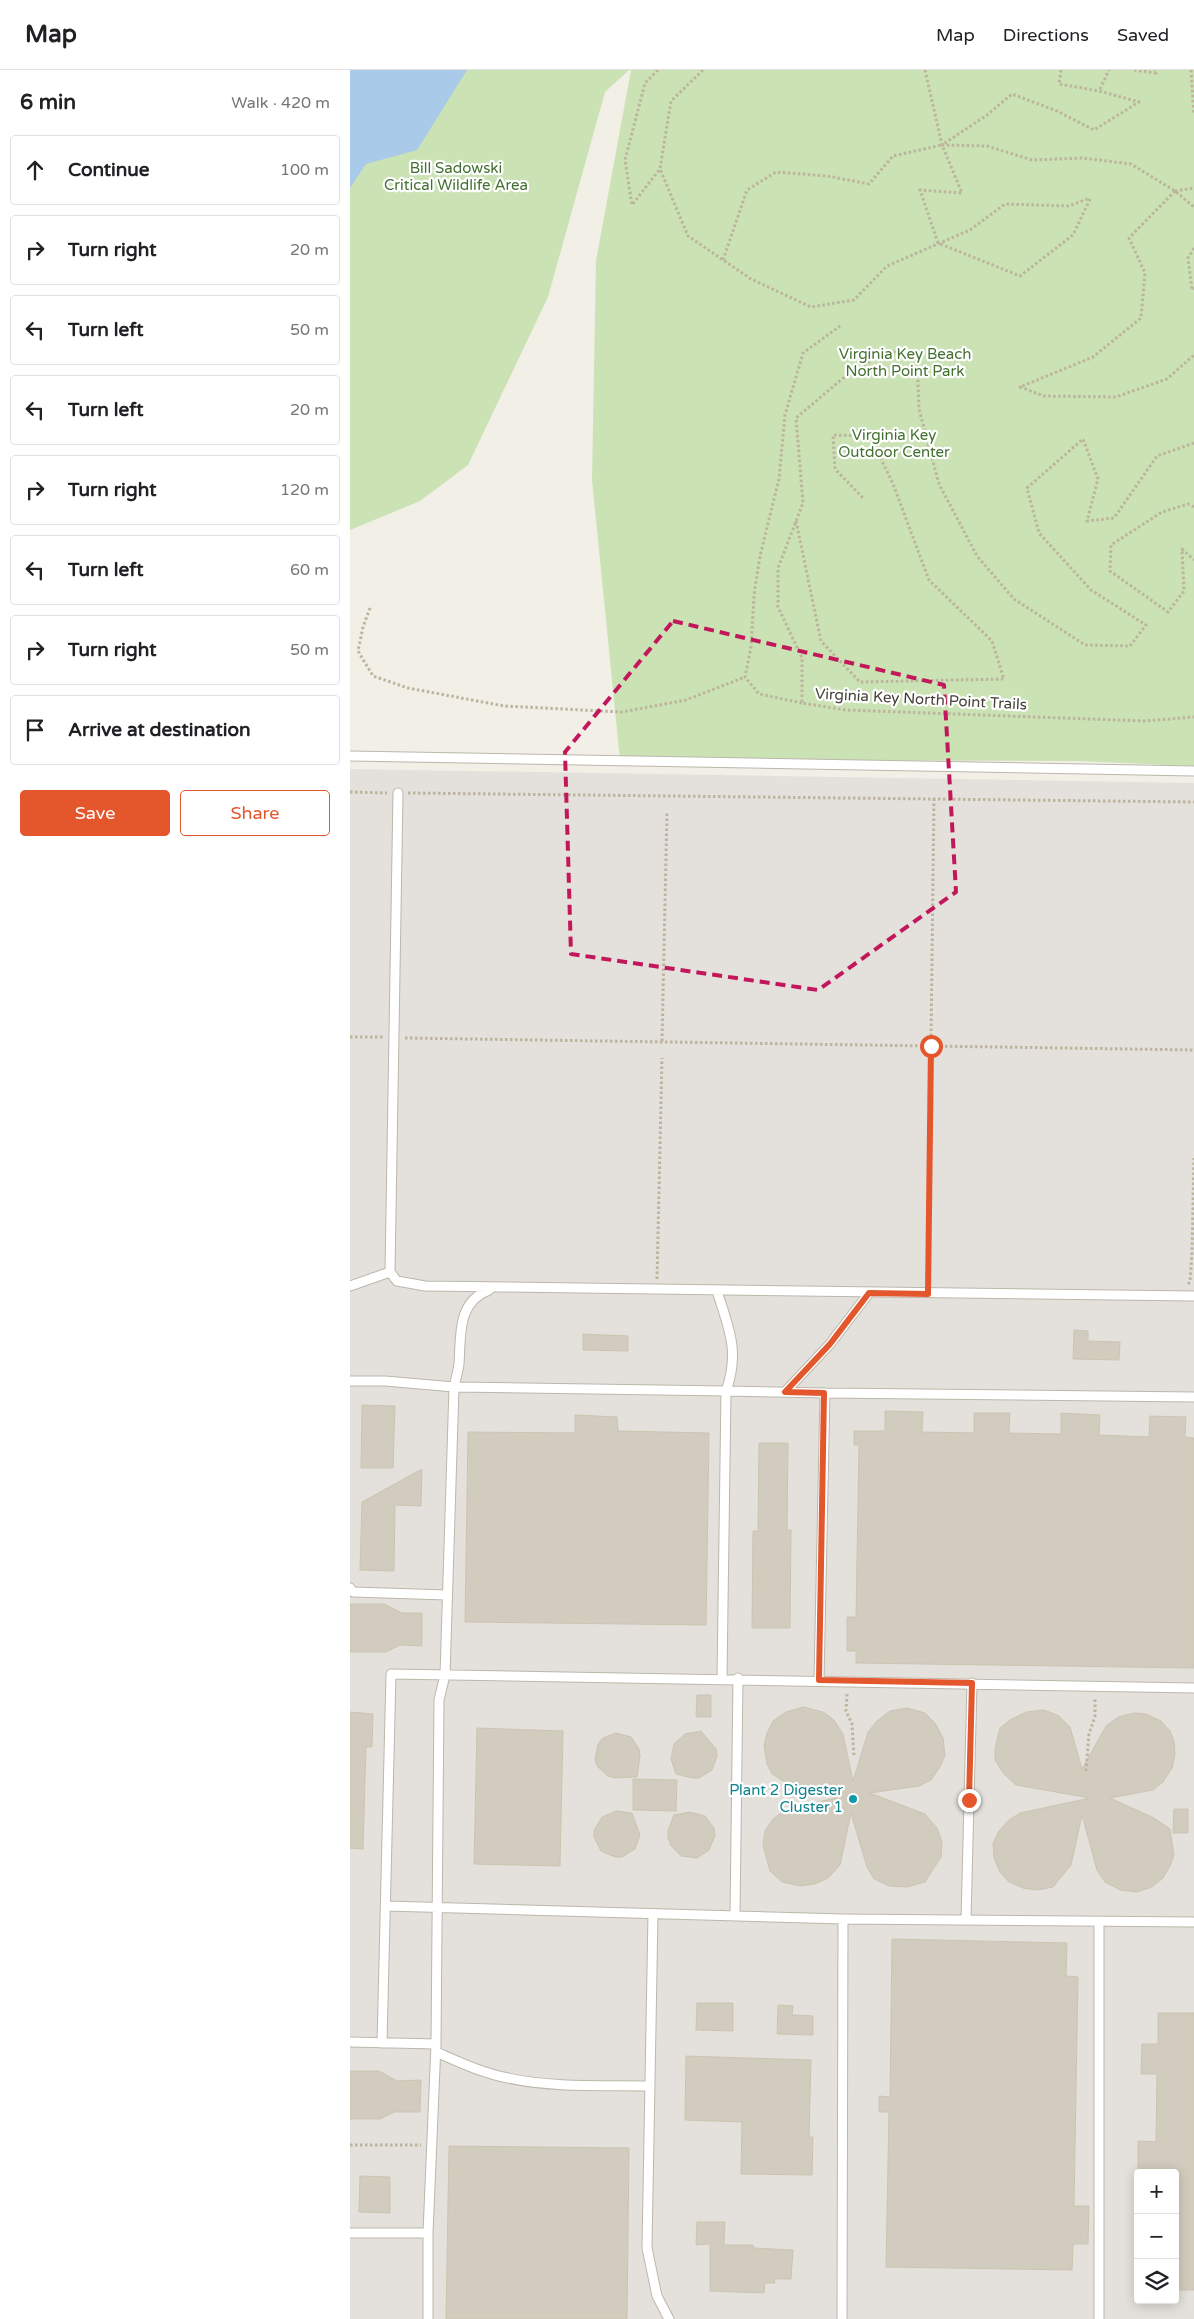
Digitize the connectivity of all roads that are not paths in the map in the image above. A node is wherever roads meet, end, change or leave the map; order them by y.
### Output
1 (350, 756) edge
2 (1194, 771) edge
3 (398, 793) road end
4 (390, 1272) junction
5 (350, 1286) edge
6 (495, 1288) junction
7 (717, 1291) junction
8 (869, 1293) junction
9 (1194, 1296) edge
10 (350, 1381) edge
11 (454, 1387) junction
12 (726, 1391) junction
13 (785, 1392) junction
14 (824, 1393) junction
15 (1194, 1398) edge
16 (350, 1588) edge
17 (447, 1596) junction
18 (445, 1675) junction
19 (722, 1678) junction
20 (738, 1678) junction
21 (819, 1680) junction
22 (972, 1683) junction
23 (1194, 1688) edge
24 (386, 1906) junction
25 (437, 1907) junction
26 (653, 1914) junction
27 (735, 1916) junction
28 (843, 1919) junction
29 (966, 1920) junction
30 (1099, 1921) junction
31 (1194, 1922) edge
32 (350, 2042) edge
33 (382, 2042) junction
34 (436, 2048) junction
35 (650, 2086) junction
36 (350, 2233) edge
37 (428, 2233) junction
38 (428, 2319) edge
39 (669, 2319) edge
40 (842, 2319) edge
41 (1100, 2319) edge

1 - 2 lane
3 - 4 lane
4 - 5 lane
4 - 6 lane
6 - 7 lane
6 - 11 lane
7 - 8 lane
7 - 12 lane
8 - 9 lane
8 - 13 lane
10 - 11 lane
11 - 12 lane
11 - 17 lane
12 - 13 lane
12 - 19 lane
13 - 14 lane
14 - 15 lane
14 - 21 lane
16 - 17 lane
17 - 18 lane
18 - 19 lane
18 - 24 lane
18 - 25 lane
19 - 20 lane
20 - 21 lane
20 - 27 lane
21 - 22 lane
22 - 23 lane
22 - 29 lane
24 - 25 lane
24 - 33 lane
25 - 26 lane
25 - 34 lane
26 - 27 lane
26 - 35 lane
27 - 28 lane
28 - 29 lane
28 - 40 lane
29 - 30 lane
30 - 31 lane
30 - 41 lane
32 - 33 lane
33 - 34 lane
34 - 35 lane
34 - 37 lane
35 - 39 lane
36 - 37 lane
37 - 38 lane

